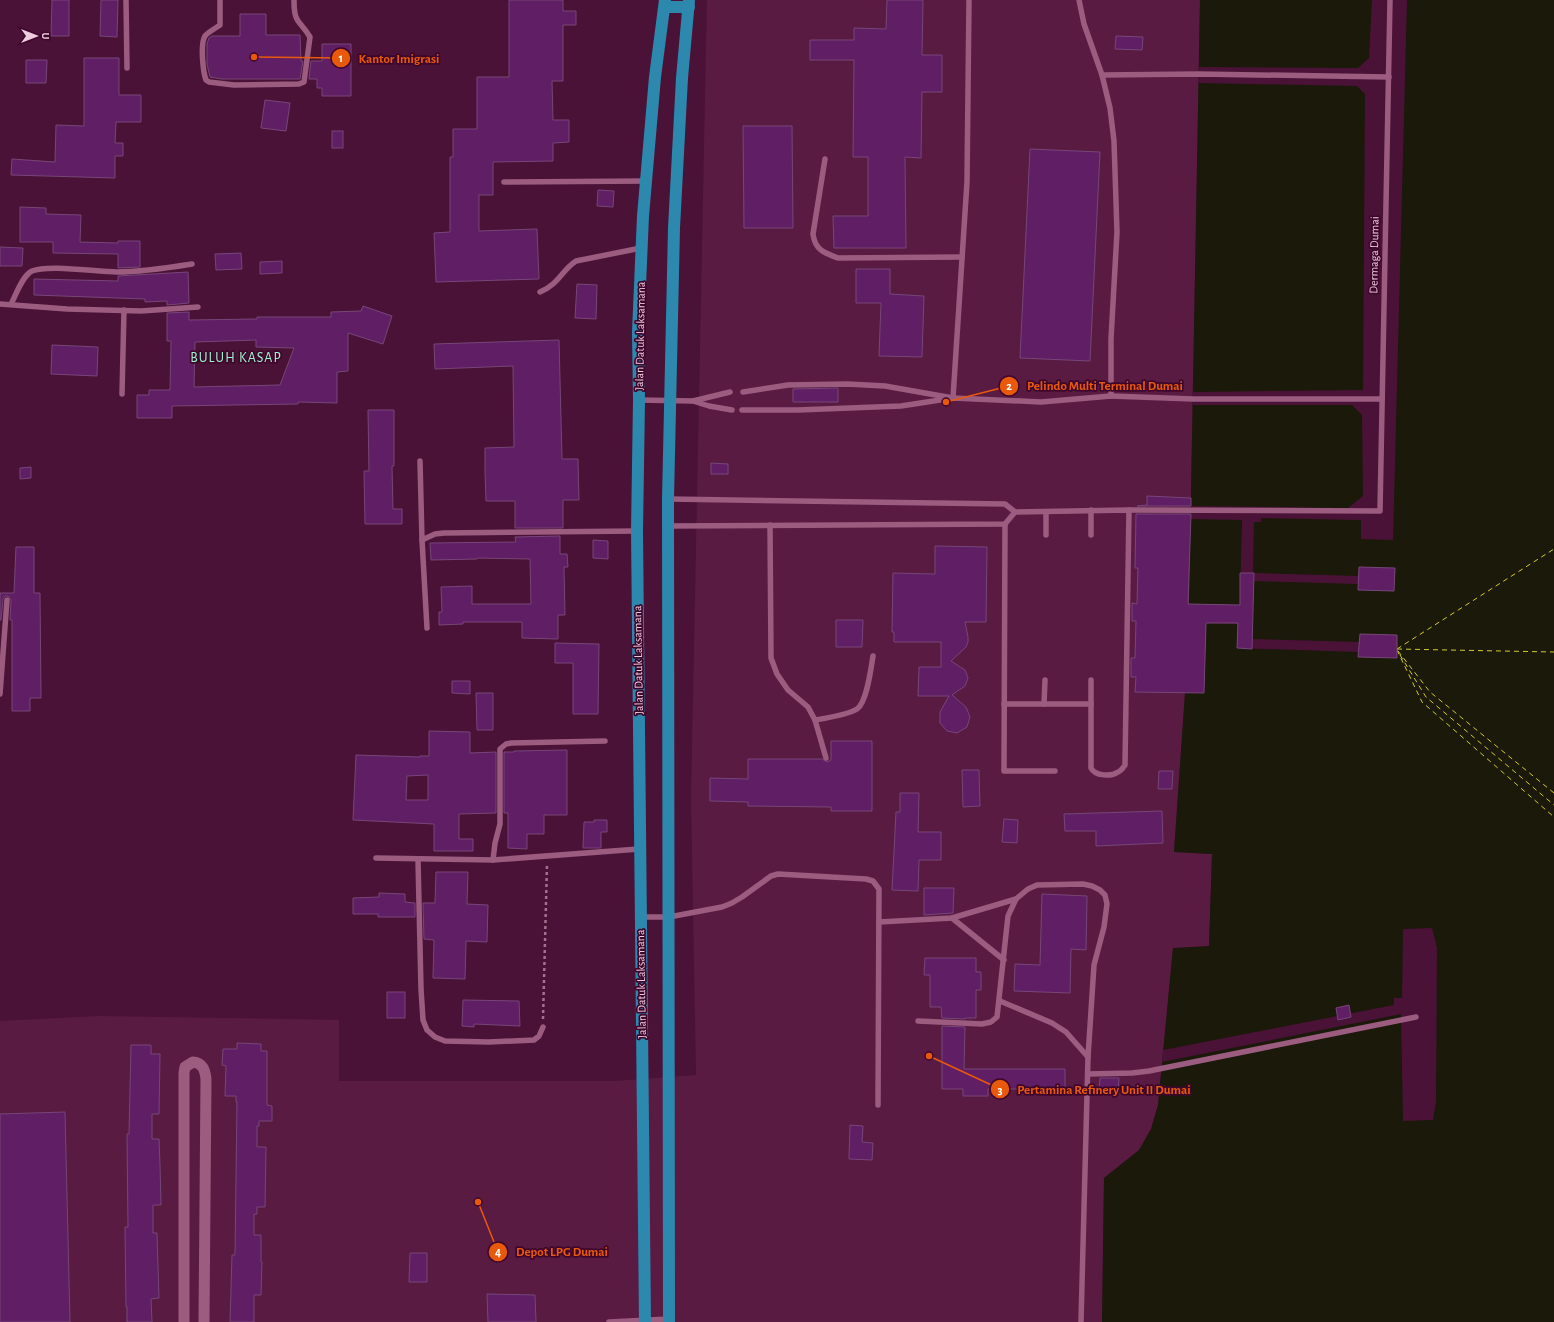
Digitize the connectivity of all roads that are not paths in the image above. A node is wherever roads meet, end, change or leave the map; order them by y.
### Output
1 (126, 0) edge
2 (220, 0) edge
3 (294, 0) edge
4 (969, 0) edge
5 (1079, 0) edge
6 (1390, 0) edge
7 (689, 3) edge
8 (665, 4) edge
9 (127, 68) dead end
10 (1102, 75) junction
11 (1388, 77) junction
12 (826, 159) dead end
13 (646, 181) junction
14 (504, 182) dead end
15 (641, 248) junction
16 (961, 256) junction
17 (192, 264) dead end
18 (540, 292) dead end
19 (0, 304) edge
20 (12, 304) junction
21 (198, 307) dead end
22 (124, 310) junction
23 (730, 392) dead end
24 (743, 392) dead end
25 (122, 394) dead end
26 (1111, 396) junction
27 (953, 398) junction
28 (1382, 399) junction
29 (640, 400) junction
30 (670, 401) junction
31 (693, 401) junction
32 (732, 410) dead end
33 (742, 410) dead end
34 (420, 461) dead end
35 (668, 499) junction
36 (1091, 510) junction
37 (1129, 510) junction
38 (1015, 512) junction
39 (1046, 512) junction
40 (1006, 524) junction
41 (668, 526) junction
42 (770, 526) junction
43 (637, 531) junction
44 (1046, 535) dead end
45 (1091, 535) dead end
46 (422, 540) junction
47 (7, 600) dead end
48 (426, 628) dead end
49 (873, 656) dead end
50 (1045, 680) dead end
51 (1091, 680) dead end
52 (0, 694) edge
53 (1004, 704) junction
54 (1044, 704) junction
55 (1091, 704) junction
56 (815, 720) junction
57 (605, 741) dead end
58 (826, 758) dead end
59 (1054, 771) dead end
60 (640, 849) junction
61 (376, 858) dead end
62 (418, 860) junction
63 (493, 860) junction
64 (1016, 899) junction
65 (640, 917) junction
66 (669, 917) junction
67 (952, 918) junction
68 (879, 922) junction
69 (1004, 960) junction
70 (1000, 1001) junction
71 (1416, 1017) dead end
72 (918, 1021) dead end
73 (542, 1027) road end
74 (1088, 1057) junction
75 (1088, 1074) junction
76 (878, 1105) dead end
77 (645, 1321) edge
78 (669, 1321) edge
79 (184, 1322) edge
80 (204, 1322) edge
81 (610, 1322) edge
82 (1081, 1322) edge

1 - 9 lane
2 - 3 lane
4 - 16 lane
5 - 10 lane
6 - 11 lane, Dermaga Dumai
7 - 8 highway
7 - 30 highway
8 - 13 highway, Jalan Datuk Laksamana
10 - 11 lane
10 - 26 lane
11 - 28 lane, Dermaga Dumai
12 - 16 lane
13 - 14 lane
13 - 15 highway, Jalan Datuk Laksamana
15 - 18 lane
15 - 29 highway, Jalan Datuk Laksamana
16 - 27 lane
17 - 20 lane
19 - 20 lane
20 - 22 lane
21 - 22 lane
22 - 25 lane
23 - 31 lane
24 - 27 lane
26 - 27 lane
26 - 28 lane
27 - 33 lane
28 - 37 lane, Dermaga Dumai
29 - 30 lane
29 - 43 highway, Jalan Datuk Laksamana
30 - 31 lane
30 - 35 highway
31 - 32 lane
34 - 46 lane
35 - 38 lane
35 - 41 highway
36 - 37 lane
36 - 39 lane
36 - 45 lane
37 - 55 lane
38 - 39 lane
38 - 40 lane
39 - 44 lane
40 - 42 lane
40 - 53 lane
41 - 42 lane
41 - 66 highway
42 - 56 lane
43 - 46 lane
43 - 60 highway, Jalan Datuk Laksamana
46 - 48 lane
47 - 52 lane
49 - 56 lane
50 - 54 lane
51 - 55 lane
53 - 54 lane
53 - 59 lane
54 - 55 lane
56 - 58 lane
57 - 63 lane
60 - 63 lane
60 - 65 highway, Jalan Datuk Laksamana
61 - 62 lane
62 - 63 lane
62 - 73 lane
64 - 67 lane
64 - 69 lane
64 - 74 lane
65 - 66 lane
65 - 77 highway, Jalan Datuk Laksamana
66 - 68 lane
66 - 78 highway
67 - 68 lane
67 - 69 lane
68 - 76 lane
69 - 70 lane
70 - 72 lane
70 - 74 lane
71 - 75 lane
74 - 75 lane
75 - 82 lane
77 - 78 lane
77 - 81 lane
79 - 80 street

